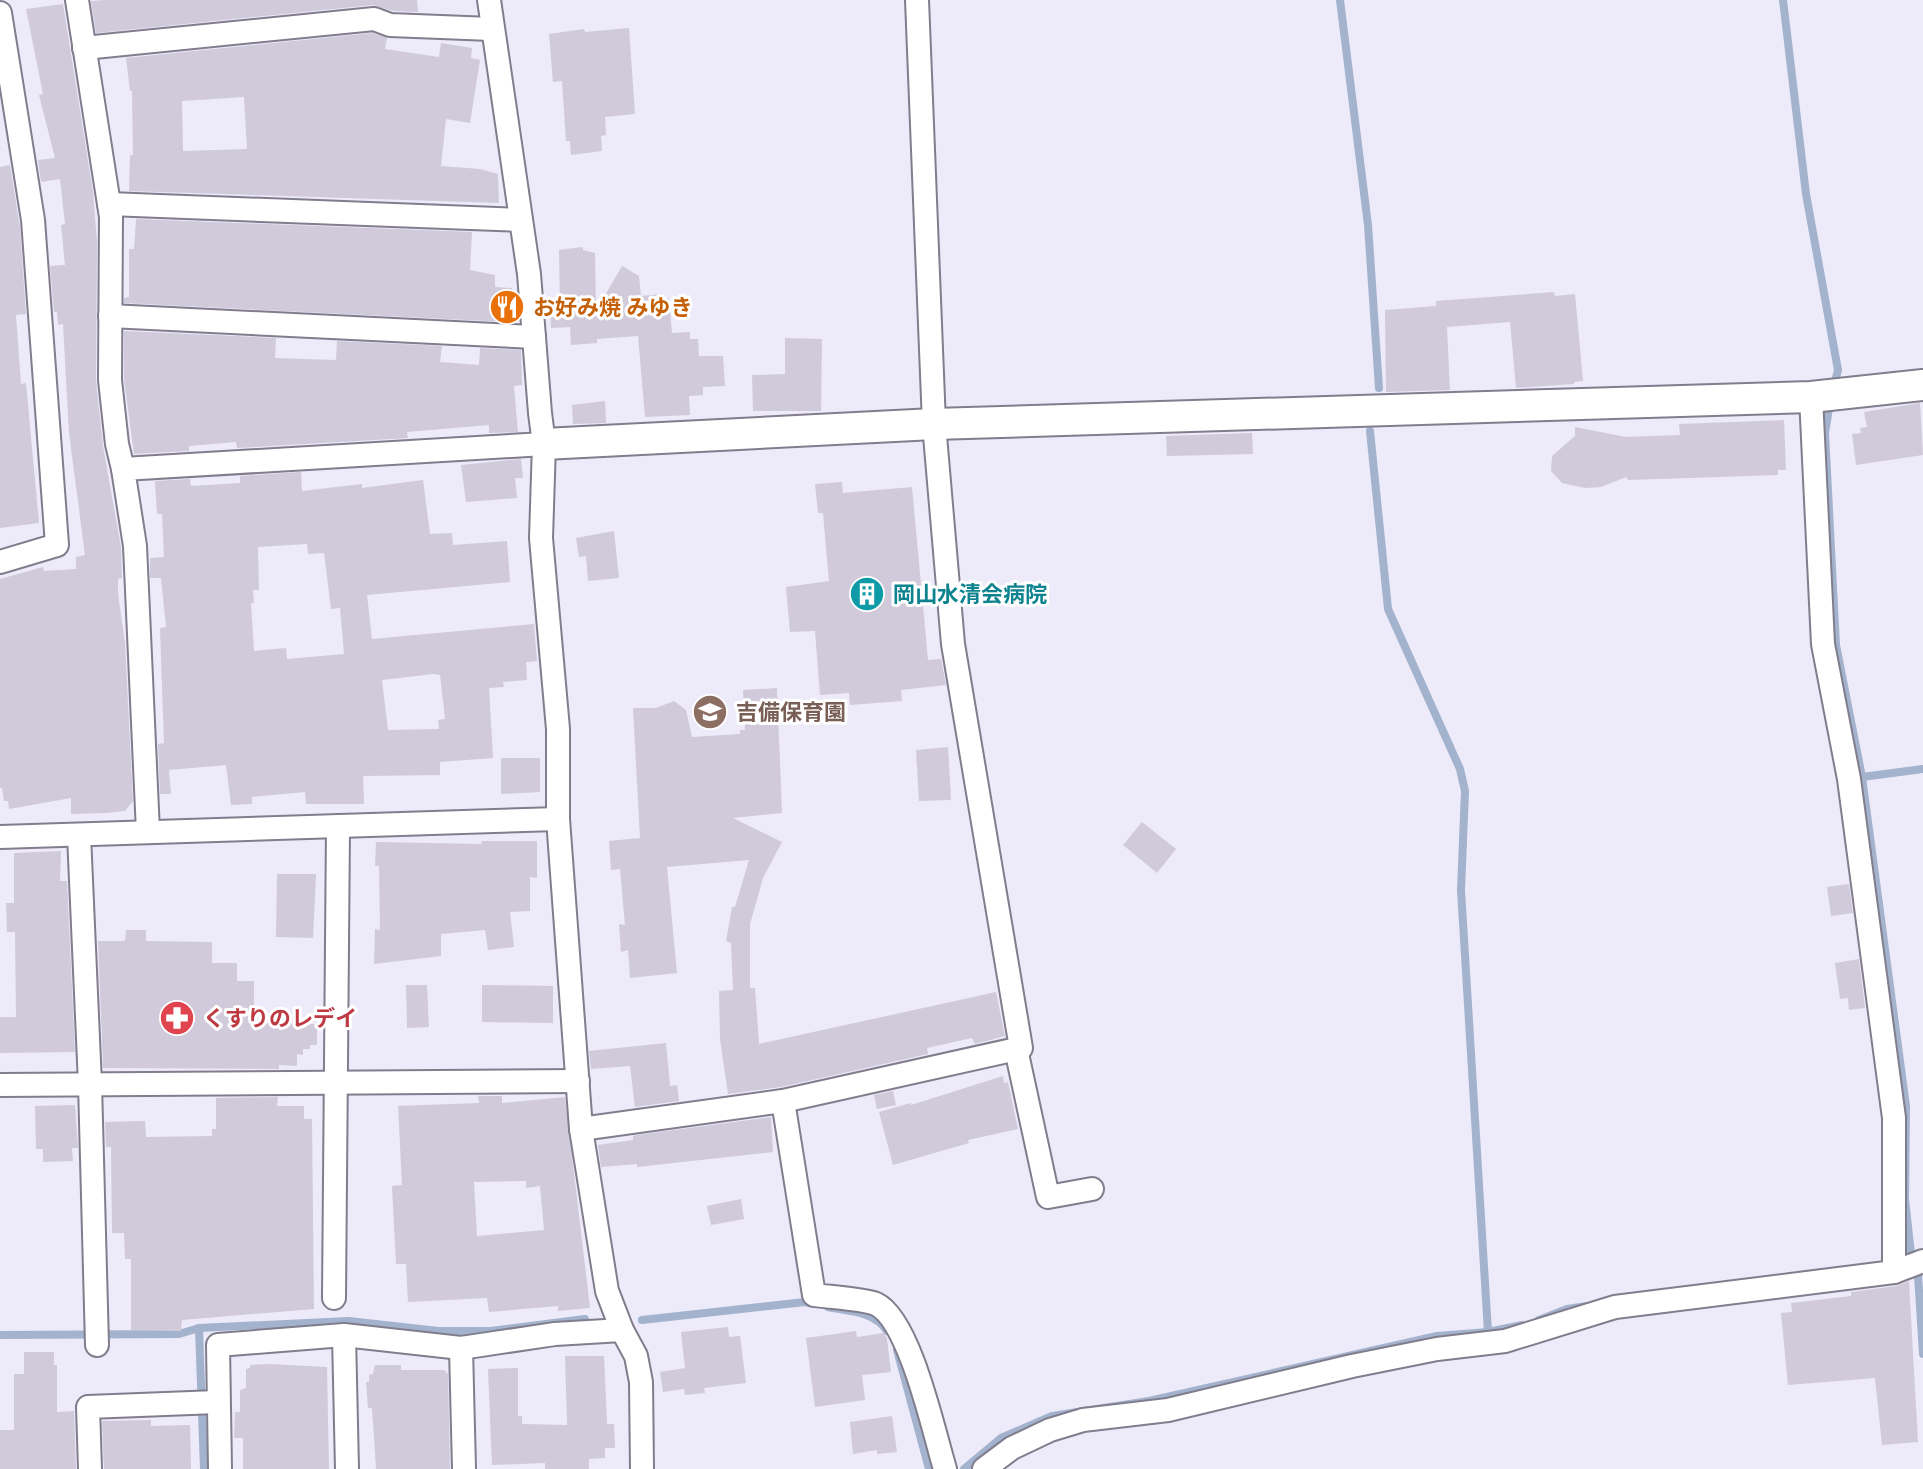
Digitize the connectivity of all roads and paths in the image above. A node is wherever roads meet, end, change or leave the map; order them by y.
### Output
1 (77, 0) edge
2 (489, 0) edge
3 (917, 0) edge
4 (0, 13) edge
5 (491, 29) junction
6 (84, 48) junction
7 (8, 112) edge
8 (109, 204) junction
9 (521, 220) junction
10 (110, 316) junction
11 (534, 337) junction
12 (1923, 385) edge
13 (1825, 395) junction
14 (934, 424) junction
15 (544, 444) junction
16 (123, 469) junction
17 (0, 562) edge
18 (558, 819) junction
19 (338, 826) junction
20 (148, 832) junction
21 (79, 835) junction
22 (0, 837) edge
23 (1016, 1049) junction
24 (578, 1081) junction
25 (337, 1082) junction
26 (90, 1084) junction
27 (0, 1085) edge
28 (783, 1101) junction
29 (581, 1129) junction
30 (1092, 1189) dead end
31 (1903, 1264) edge
32 (334, 1298) dead end
33 (622, 1330) junction
34 (344, 1335) junction
35 (97, 1338) dead end
36 (461, 1348) junction
37 (207, 1402) junction
38 (90, 1469) edge
39 (220, 1469) edge
40 (347, 1469) edge
41 (464, 1469) edge
42 (642, 1469) edge
43 (945, 1469) edge
44 (984, 1469) edge

1 - 6 street
2 - 5 street
3 - 14 street
4 - 7 street
5 - 6 street
5 - 9 street
6 - 8 street
7 - 17 street
8 - 9 street
8 - 10 street
9 - 11 street
10 - 11 street
10 - 16 street
11 - 15 street
12 - 13 street
13 - 14 street
13 - 31 street
14 - 15 street
14 - 23 street
15 - 16 street
15 - 18 street
16 - 20 street
18 - 19 street
18 - 24 street
19 - 20 street
19 - 25 street
20 - 21 street
21 - 22 street
21 - 26 street
23 - 28 street
23 - 30 street
24 - 25 street
24 - 29 street
25 - 26 street
25 - 32 street
26 - 27 street
26 - 35 street
28 - 29 street
28 - 43 street
29 - 33 street
31 - 44 street
33 - 36 street
33 - 42 street
34 - 36 street
34 - 37 street
34 - 40 street
36 - 41 street
37 - 38 street
37 - 39 street

